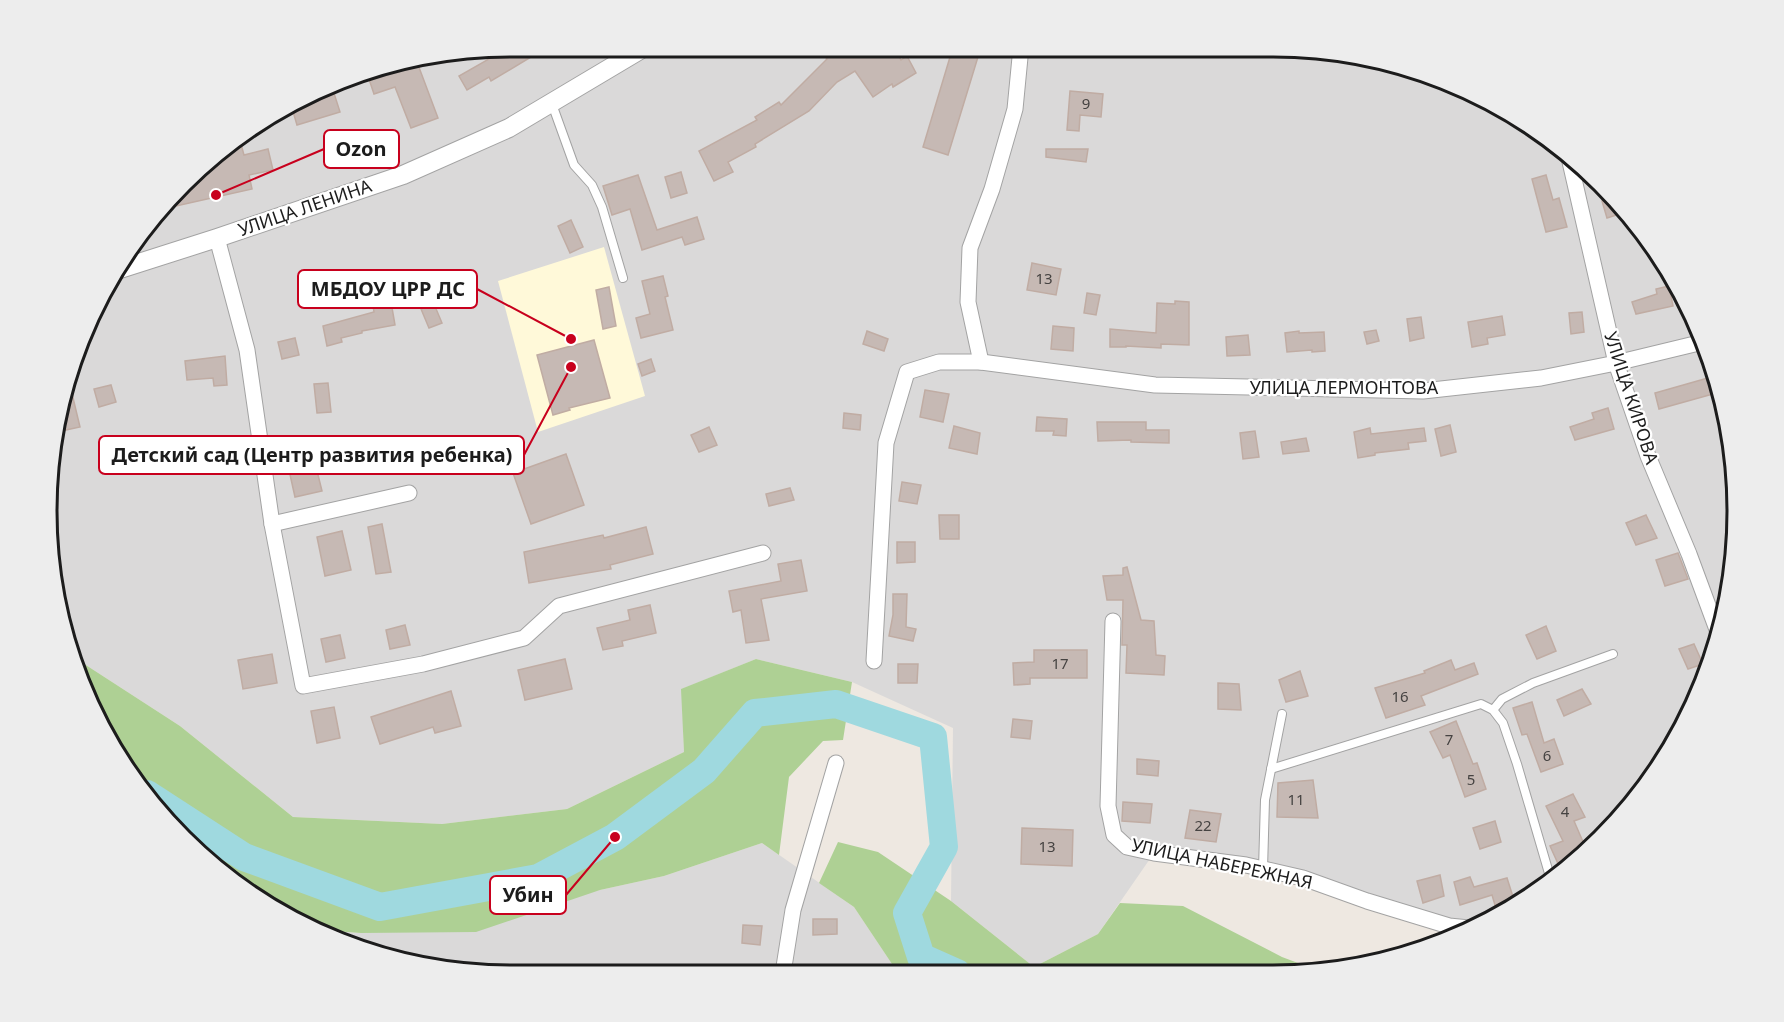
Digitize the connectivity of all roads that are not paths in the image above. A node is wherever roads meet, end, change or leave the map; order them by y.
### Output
1 (628, 57) edge
2 (1020, 57) edge
3 (551, 103) junction
4 (1572, 170) edge
5 (218, 238) junction
6 (129, 266) edge
7 (623, 278) dead end
8 (1695, 344) edge
9 (981, 362) junction
10 (1616, 363) junction
11 (409, 493) dead end
12 (272, 525) junction
13 (763, 553) dead end
14 (1113, 621) dead end
15 (1714, 621) edge
16 (1613, 654) dead end
17 (874, 661) dead end
18 (1492, 710) junction
19 (1282, 714) dead end
20 (836, 763) dead end
21 (1271, 769) junction
22 (1263, 869) junction
23 (1548, 871) edge
24 (1455, 927) edge
25 (784, 965) edge

1 - 3 street, УЛИЦА ЛЕНИНА
2 - 9 street
3 - 5 street, УЛИЦА ЛЕНИНА
3 - 7 lane
4 - 10 street, УЛИЦА КИРОВА
5 - 6 street, УЛИЦА ЛЕНИНА
5 - 12 street
8 - 10 street, УЛИЦА ЛЕРМОНТОВА
9 - 10 street, УЛИЦА ЛЕРМОНТОВА
9 - 17 street, УЛИЦА ЛЕРМОНТОВА
10 - 15 street, УЛИЦА КИРОВА
11 - 12 street
12 - 13 street
14 - 22 street, УЛИЦА НАБЕРЕЖНАЯ
16 - 18 lane
18 - 21 lane
18 - 23 lane
19 - 21 lane
20 - 25 street
21 - 22 lane
22 - 24 street, УЛИЦА НАБЕРЕЖНАЯ

